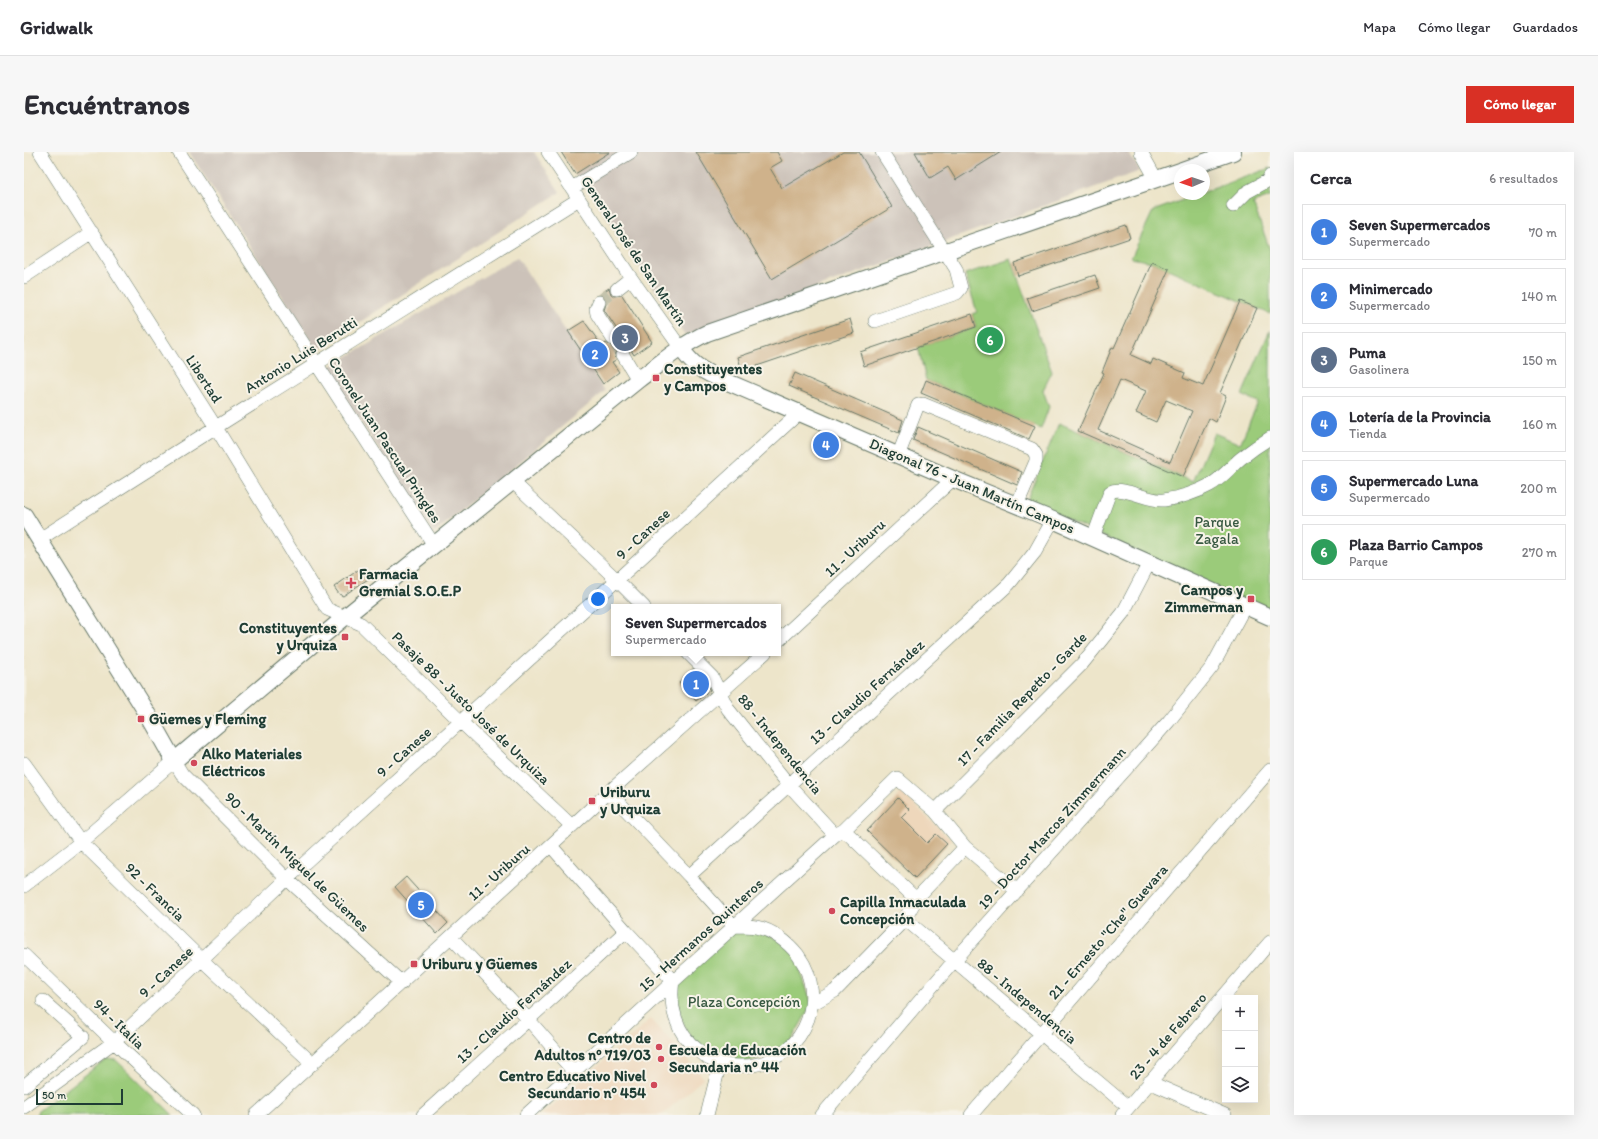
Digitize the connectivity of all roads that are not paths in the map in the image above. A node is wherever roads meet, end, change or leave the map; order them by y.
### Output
1 (40, 152) edge
2 (179, 152) edge
3 (548, 152) edge
4 (631, 152) edge
5 (882, 152) edge
6 (1141, 152) edge
7 (1234, 152) edge
8 (1199, 164) edge
9 (1174, 173) edge
10 (1270, 176) edge
11 (1156, 179) junction
12 (576, 194) junction
13 (1233, 206) dead end
14 (92, 232) junction
15 (945, 251) junction
16 (24, 277) edge
17 (632, 278) junction
18 (617, 289) tunnel mouth
19 (599, 302) dead end
20 (874, 321) dead end
21 (613, 339) tunnel mouth
22 (680, 348) junction
23 (623, 355) tunnel mouth
24 (316, 364) junction
25 (638, 380) junction
26 (799, 413) junction
27 (216, 426) junction
28 (1270, 438) edge
29 (898, 456) junction
30 (953, 479) junction
31 (512, 481) junction
32 (1017, 504) junction
33 (24, 515) edge
34 (1053, 520) junction
35 (1093, 538) junction
36 (40, 539) junction
37 (434, 545) junction
38 (1149, 563) junction
39 (618, 580) junction
40 (641, 604) edge
41 (1245, 606) junction
42 (345, 617) junction
43 (1270, 617) edge
44 (781, 638) edge
45 (691, 656) edge
46 (762, 656) edge
47 (720, 694) junction
48 (461, 722) junction
49 (174, 761) junction
50 (24, 763) edge
51 (1270, 770) edge
52 (789, 784) junction
53 (609, 792) junction
54 (935, 811) junction
55 (572, 826) junction
56 (840, 833) junction
57 (81, 842) junction
58 (551, 846) junction
59 (965, 846) junction
60 (689, 876) junction
61 (287, 880) junction
62 (24, 886) edge
63 (1017, 891) junction
64 (916, 899) junction
65 (905, 919) junction
66 (734, 926) junction
67 (626, 931) junction
68 (451, 937) junction
69 (1270, 942) edge
70 (24, 955) edge
71 (202, 960) junction
72 (954, 961) junction
73 (673, 981) junction
74 (402, 982) junction
75 (43, 1001) dead end
76 (812, 1004) junction
77 (528, 1019) junction
78 (1041, 1034) junction
79 (114, 1042) junction
80 (720, 1063) junction
81 (313, 1064) junction
82 (574, 1072) junction
83 (26, 1080) edge
84 (1149, 1082) junction
85 (24, 1107) edge
86 (1125, 1111) edge
87 (193, 1115) edge
88 (256, 1115) edge
89 (423, 1115) edge
90 (526, 1115) edge
91 (707, 1115) edge
92 (822, 1115) edge
93 (971, 1115) edge
94 (1225, 1115) edge

1 - 14 street, Libertad
2 - 24 street, Coronel Juan Pascual Pringles
3 - 12 street, General José de San Martín
4 - 12 street, Antonio Luis Berutti
5 - 15 street
6 - 11 street
7 - 8 main road
9 - 11 main road
10 - 13 street
11 - 15 main road
12 - 17 street, General José de San Martín
12 - 24 street, Antonio Luis Berutti
14 - 16 street
14 - 27 street, Libertad
15 - 20 street
15 - 22 main road
17 - 18 street
17 - 22 street, General José de San Martín
19 - 21 street
22 - 25 main road
22 - 26 main road, Diagonal 76 - Juan Martín Campos
23 - 25 street
24 - 27 street, Antonio Luis Berutti
24 - 37 street, Coronel Juan Pascual Pringles
25 - 31 main road
26 - 29 main road, Diagonal 76 - Juan Martín Campos
26 - 39 street, 9 - Canese
27 - 36 street, Antonio Luis Berutti
27 - 42 street, Libertad
28 - 35 street
29 - 30 main road, Diagonal 76 - Juan Martín Campos
29 - 32 street
30 - 32 main road, Diagonal 76 - Juan Martín Campos
30 - 44 street, 11 - Uriburu
31 - 37 main road
31 - 39 street
32 - 34 main road, Diagonal 76 - Juan Martín Campos
33 - 36 main road
34 - 35 main road, Diagonal 76 - Juan Martín Campos
34 - 52 street, 13 - Claudio Fernández
35 - 38 main road, Diagonal 76 - Juan Martín Campos
36 - 49 main road
37 - 42 main road
38 - 41 main road, Diagonal 76 - Juan Martín Campos
38 - 54 street, 17 - Familia Repetto - Garde
39 - 40 street
39 - 48 street, 9 - Canese
41 - 43 main road, Diagonal 76 - Juan Martín Campos
41 - 63 street, 19 - Doctor Marcos Zimmermann
42 - 48 street, Pasaje 88 - Justo José de Urquiza
42 - 49 main road
45 - 47 street, 88 - Independencia
46 - 47 street, 11 - Uriburu
47 - 52 street, 88 - Independencia
47 - 53 street, 11 - Uriburu
48 - 55 street, Pasaje 88 - Justo José de Urquiza
48 - 61 street, 9 - Canese
49 - 57 street
49 - 61 street, 90 - Martín Miguel de Güemes
50 - 57 street, 92 - Francia
51 - 78 street, 21 - Ernesto "Che" Guevara
52 - 56 street, 88 - Independencia
52 - 60 street, 13 - Claudio Fernández
53 - 55 street, 11 - Uriburu
53 - 60 street
54 - 56 street, 15 - Hermanos Quinteros
54 - 59 street
55 - 58 street, 11 - Uriburu
56 - 64 street, 88 - Independencia
56 - 66 street, 15 - Hermanos Quinteros
57 - 62 street
57 - 71 street, 92 - Francia
58 - 67 street
58 - 68 street, 11 - Uriburu
59 - 63 street
59 - 64 street
60 - 66 street
61 - 71 street, 9 - Canese
61 - 74 street, 90 - Martín Miguel de Güemes
63 - 72 street, 19 - Doctor Marcos Zimmermann
64 - 65 street
65 - 72 street, 88 - Independencia
65 - 76 street
66 - 73 street, 15 - Hermanos Quinteros
66 - 76 street
67 - 73 street
67 - 77 street, 13 - Claudio Fernández
68 - 74 street, 11 - Uriburu
68 - 77 street
69 - 84 street, 23 - 4 de Febrero
70 - 79 street, 94 - Italia
71 - 79 street, 9 - Canese
71 - 81 street, 92 - Francia
72 - 78 street, 88 - Independencia
72 - 92 street, 19 - Doctor Marcos Zimmermann
73 - 80 street
73 - 82 street, 15 - Hermanos Quinteros
74 - 81 street, 11 - Uriburu
75 - 83 street
76 - 80 street
77 - 82 street
77 - 89 street, 13 - Claudio Fernández
78 - 86 street, 88 - Independencia
78 - 93 street, 21 - Ernesto "Che" Guevara
79 - 85 street, 9 - Canese
79 - 87 street, 94 - Italia
80 - 91 street
81 - 88 street, 11 - Uriburu
82 - 90 street, 15 - Hermanos Quinteros
84 - 86 street, 23 - 4 de Febrero
84 - 94 street

